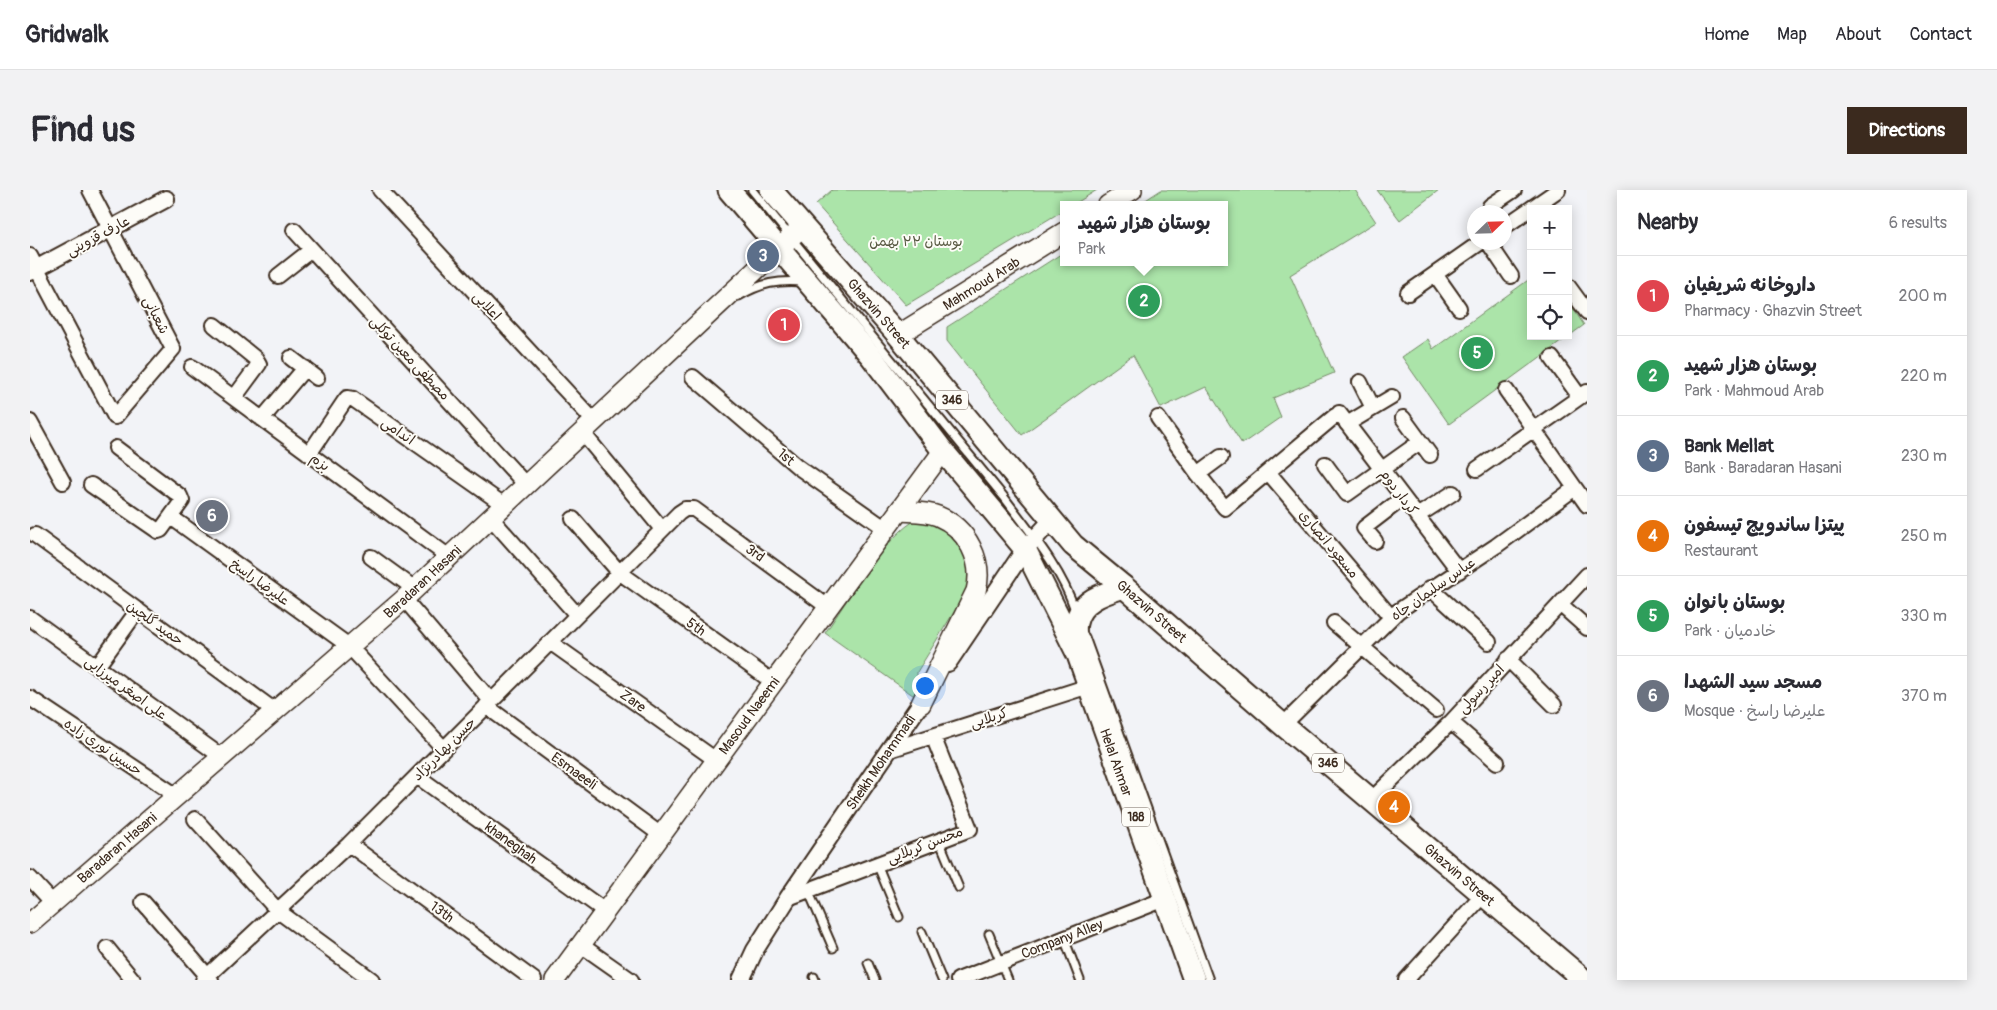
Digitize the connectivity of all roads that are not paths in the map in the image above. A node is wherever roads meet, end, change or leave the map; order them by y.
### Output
1 (90, 190) edge
2 (380, 190) edge
3 (729, 190) edge
4 (752, 190) edge
5 (771, 190) edge
6 (1132, 190) edge
7 (1514, 190) edge
8 (1558, 190) edge
9 (163, 194) edge
10 (1114, 201) edge
11 (1492, 205) edge
12 (1539, 205) edge
13 (1527, 213) edge
14 (1512, 222) edge
15 (111, 228) junction
16 (294, 230) dead end
17 (1060, 234) edge
18 (791, 237) junction
19 (312, 250) junction
20 (1470, 250) edge
21 (1494, 250) edge
22 (32, 266) edge
23 (1435, 274) junction
24 (278, 276) dead end
25 (1512, 276) dead end
26 (809, 283) junction
27 (1572, 291) edge
28 (1408, 293) dead end
29 (1459, 308) dead end
30 (1587, 312) edge
31 (214, 325) dead end
32 (898, 335) junction
33 (291, 358) dead end
34 (1552, 358) dead end
35 (192, 367) dead end
36 (305, 368) junction
37 (693, 376) dead end
38 (317, 378) dead end
39 (1360, 382) dead end
40 (1506, 390) dead end
41 (1583, 394) edge
42 (1392, 397) dead end
43 (234, 398) junction
44 (1373, 408) junction
45 (1158, 418) dead end
46 (1340, 418) junction
47 (1402, 418) dead end
48 (262, 419) junction
49 (30, 422) edge
50 (587, 430) junction
51 (1533, 430) junction
52 (1420, 442) junction
53 (116, 448) dead end
54 (943, 451) junction
55 (309, 454) junction
56 (1430, 455) dead end
57 (1221, 456) dead end
58 (1324, 464) dead end
59 (1381, 469) junction
60 (1477, 469) dead end
61 (1268, 472) junction
62 (1198, 474) junction
63 (63, 482) dead end
64 (91, 485) dead end
65 (526, 485) junction
66 (1575, 488) junction
67 (1454, 493) dead end
68 (1403, 498) junction
69 (1587, 505) edge
70 (899, 511) junction
71 (679, 512) joint
72 (496, 514) junction
73 (1417, 516) junction
74 (171, 517) junction
75 (572, 520) dead end
76 (1052, 520) junction
77 (662, 529) junction
78 (886, 529) junction
79 (35, 534) dead end
80 (1375, 541) dead end
81 (1030, 543) junction
82 (371, 557) dead end
83 (449, 557) junction
84 (1459, 571) junction
85 (620, 572) junction
86 (1587, 575) edge
87 (1124, 586) junction
88 (1430, 588) junction
89 (408, 597) junction
90 (1560, 604) junction
91 (828, 607) junction
92 (138, 610) junction
93 (577, 615) junction
94 (1078, 617) junction
95 (1391, 617) junction
96 (30, 618) edge
97 (1334, 623) dead end
98 (1587, 628) edge
99 (550, 642) junction
100 (1489, 642) dead end
101 (1361, 647) junction
102 (351, 648) junction
103 (1078, 655) junction
104 (1508, 660) junction
105 (97, 667) junction
106 (773, 682) junction
107 (1089, 686) junction
108 (30, 698) edge
109 (488, 704) junction
110 (920, 704) junction
111 (1554, 705) dead end
112 (1436, 710) dead end
113 (275, 711) junction
114 (1451, 722) junction
115 (1284, 725) junction
116 (933, 736) junction
117 (444, 750) junction
118 (889, 750) junction
119 (222, 757) junction
120 (716, 760) junction
121 (1496, 762) dead end
122 (417, 776) junction
123 (177, 796) junction
124 (1371, 800) junction
125 (195, 819) dead end
126 (661, 835) junction
127 (939, 840) junction
128 (349, 844) junction
129 (876, 864) junction
130 (30, 878) edge
131 (959, 888) dead end
132 (808, 890) junction
133 (1484, 894) junction
134 (788, 898) junction
135 (1165, 899) junction
136 (143, 902) dead end
137 (53, 903) junction
138 (278, 911) junction
139 (605, 911) junction
140 (899, 917) dead end
141 (30, 923) edge
142 (30, 932) edge
143 (922, 932) dead end
144 (989, 934) dead end
145 (1064, 938) junction
146 (581, 945) junction
147 (107, 948) dead end
148 (833, 948) dead end
149 (868, 963) dead end
150 (1001, 963) junction
151 (746, 976) edge
152 (207, 979) edge
153 (134, 980) edge
154 (372, 980) edge
155 (534, 980) edge
156 (555, 980) edge
157 (631, 980) edge
158 (875, 980) edge
159 (942, 980) edge
160 (958, 980) edge
161 (1008, 980) edge
162 (1080, 980) edge
163 (1194, 980) edge
164 (1209, 980) edge
165 (1406, 980) edge
166 (1584, 980) edge

1 - 15 street
2 - 50 street, اعلایی
3 - 18 main road, Ghazvin Street / 346
4 - 18 lane
5 - 18 main road, Ghazvin Street / 346
6 - 10 main road
7 - 11 street
8 - 12 street
9 - 15 street, عارف قزوینی
13 - 14 street
15 - 22 street, عارف قزوینی
15 - 22 street, شعبانی
16 - 19 street, مصطفی معین توکلی
17 - 32 main road, Mahmoud Arab
18 - 26 main road, Ghazvin Street / 346
18 - 32 main road, Ghazvin Street / 346
18 - 50 main road, Baradaran Hasani
18 - 81 lane
19 - 24 street
19 - 65 street, مصطفی معین توکلی
20 - 23 street
21 - 25 street
23 - 28 street
23 - 29 street
26 - 50 lane
26 - 54 main road, Ghazvin Street / 346
27 - 30 street
31 - 43 street
32 - 76 main road, Ghazvin Street / 346
33 - 36 street
34 - 41 street
35 - 43 street, بزم
36 - 38 street
36 - 48 street
37 - 78 street, 1st
39 - 44 street
40 - 51 street
41 - 51 street
42 - 44 street
43 - 48 street, بزم
44 - 46 street
45 - 62 street
46 - 59 street, کردار دوم
46 - 61 street
47 - 52 street
48 - 55 street, بزم
49 - 63 street
50 - 65 main road, Baradaran Hasani
50 - 72 lane
50 - 77 street, اعلایی
51 - 60 street
51 - 66 street
52 - 56 street
52 - 59 street
53 - 74 street
54 - 70 main road, Masoud Naeemi
54 - 81 main road, Ghazvin Street / 346
55 - 72 street, اندامی
55 - 83 street, بزم
57 - 62 street
58 - 59 street
59 - 68 street, کردار دوم
61 - 62 street
61 - 95 street, مسعود انصاری
64 - 74 street
65 - 72 main road, Baradaran Hasani
66 - 69 street
66 - 84 street, عباس سلیمان جاه
67 - 73 street
68 - 73 street, کردار دوم
68 - 80 street
70 - 78 main road, Masoud Naeemi
70 - 110 main road
71 - 77 street, حسن بهادرنژاد
71 - 91 street, 3rd
72 - 83 main road, Baradaran Hasani
72 - 89 lane
72 - 93 street
73 - 84 street, کردار دوم
74 - 102 street, علیرضا راسخ
75 - 85 street, 5th
76 - 81 street, Sheikh Mohammadi
76 - 87 main road, Ghazvin Street / 346
77 - 85 street, حسن بهادرنژاد
78 - 91 main road, Masoud Naeemi
79 - 92 street, حمید گلچین
81 - 94 lane
81 - 103 main road, Helal Ahmar / 188
81 - 110 street, Sheikh Mohammadi
82 - 89 street, Esmaeeli
83 - 89 main road, Baradaran Hasani
84 - 88 street, عباس سلیمان جاه
85 - 93 street, حسن بهادرنژاد
85 - 106 street, 5th
86 - 90 street, امیر رسولی
87 - 94 main road
87 - 115 main road, Ghazvin Street / 346
88 - 95 street, عباس سلیمان جاه
88 - 100 street
89 - 102 main road, Baradaran Hasani
89 - 109 street, Esmaeeli
90 - 98 street
90 - 104 street, امیر رسولی
91 - 106 main road, Masoud Naeemi
92 - 105 street
92 - 113 street, حمید گلچین
93 - 99 street, حسن بهادرنژاد
94 - 103 main road, 188
94 - 164 lane
95 - 101 street, عباس سلیمان جاه
96 - 105 street, علی اصغر میرزایی
97 - 101 street
99 - 109 street, حسن بهادرنژاد
99 - 120 street, Zare
101 - 112 street
101 - 115 street, عباس سلیمان جاه
102 - 113 main road, Baradaran Hasani
102 - 117 street, علیرضا راسخ
102 - 142 lane
103 - 107 main road, Helal Ahmar / 188
104 - 111 street
104 - 114 street, امیر رسولی
105 - 119 street, علی اصغر میرزایی
106 - 120 main road, Masoud Naeemi
107 - 116 street, کربلایی
107 - 135 main road, Helal Ahmar / 188
108 - 123 street, حسین نوری زاده
109 - 117 street, حسن بهادرنژاد
109 - 126 street, Esmaeeli
110 - 118 street, Sheikh Mohammadi
113 - 119 main road, Baradaran Hasani
114 - 121 street
114 - 124 street, امیر رسولی
115 - 124 main road, Ghazvin Street / 346
116 - 118 street, کربلایی
116 - 127 street, محسن کربلایی
117 - 122 street, حسن بهادرنژاد
118 - 134 street, Sheikh Mohammadi
119 - 123 main road, Baradaran Hasani
120 - 126 main road, Masoud Naeemi
122 - 128 street, حسن بهادرنژاد
122 - 139 street, khaneghah
123 - 137 main road, Baradaran Hasani
124 - 133 main road, Ghazvin Street / 346
125 - 138 street
126 - 139 main road, Masoud Naeemi
127 - 129 street, محسن کربلایی
127 - 131 lane
128 - 138 street, حسن بهادرنژاد
128 - 155 street, 13th
129 - 132 street, محسن کربلایی
129 - 140 lane
130 - 137 street
132 - 134 street, محسن کربلایی
132 - 148 lane
133 - 165 street
133 - 166 main road, Ghazvin Street / 346
134 - 151 street, Sheikh Mohammadi
135 - 145 street, Company Alley
135 - 163 main road, Helal Ahmar / 188
136 - 152 street
137 - 141 main road, Baradaran Hasani
138 - 152 street, حسن بهادرنژاد
138 - 154 street
139 - 146 main road, Masoud Naeemi
143 - 159 lane
144 - 150 lane
145 - 150 street, Company Alley
145 - 162 lane
146 - 156 main road, Masoud Naeemi
146 - 157 street
147 - 153 street
149 - 158 lane
150 - 160 street, Company Alley
150 - 161 lane

